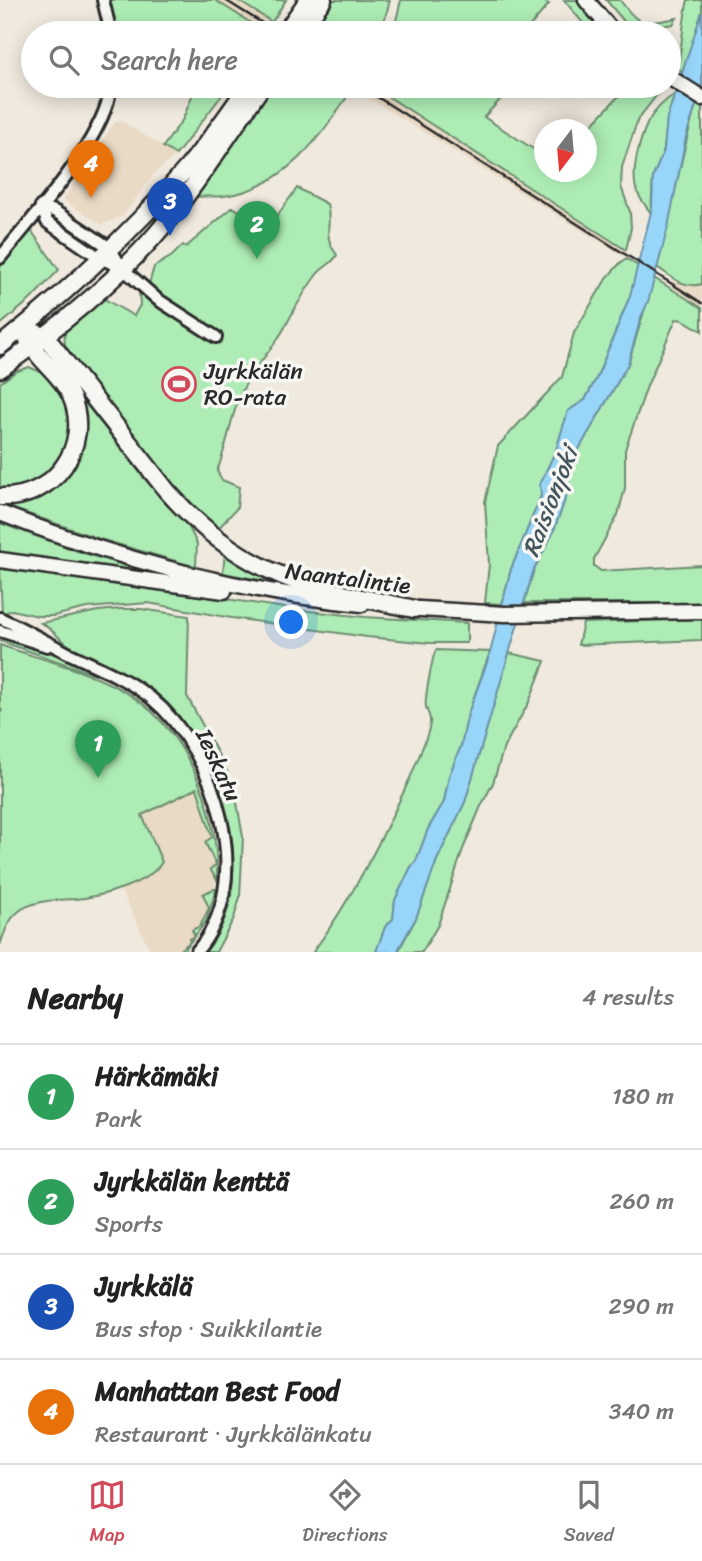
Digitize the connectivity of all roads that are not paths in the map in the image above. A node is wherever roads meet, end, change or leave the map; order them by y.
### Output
1 (103, 0) edge
2 (308, 0) edge
3 (323, 0) edge
4 (586, 0) edge
5 (108, 21) edge
6 (293, 21) edge
7 (307, 21) edge
8 (604, 21) edge
9 (681, 85) edge
10 (107, 98) edge
11 (239, 98) edge
12 (253, 98) edge
13 (702, 98) edge
14 (41, 206) junction
15 (105, 253) junction
16 (0, 258) edge
17 (122, 268) junction
18 (22, 328) junction
19 (45, 336) junction
20 (216, 337) dead end
21 (0, 346) edge
22 (31, 347) junction
23 (0, 369) edge
24 (0, 497) edge
25 (0, 513) edge
26 (0, 560) edge
27 (302, 597) junction
28 (414, 609) junction
29 (702, 611) edge
30 (0, 618) edge
31 (0, 631) edge
32 (63, 651) junction
33 (197, 952) edge

1 - 5 street
2 - 6 main road
3 - 7 main road
4 - 8 main road
9 - 13 main road
10 - 14 street
11 - 15 main road
12 - 17 main road
14 - 15 street
14 - 16 street
15 - 17 street
15 - 18 main road
17 - 19 main road
17 - 20 street
18 - 19 main road
18 - 21 main road
18 - 22 main road
19 - 22 main road
19 - 28 main road
22 - 23 main road
22 - 24 main road
25 - 27 main road, Naantalintie
26 - 27 main road
27 - 28 main road, Naantalintie
28 - 29 main road, Naantalintie
30 - 32 street, Ieskatu
31 - 32 street, Ieskatu
32 - 33 street, Ieskatu

